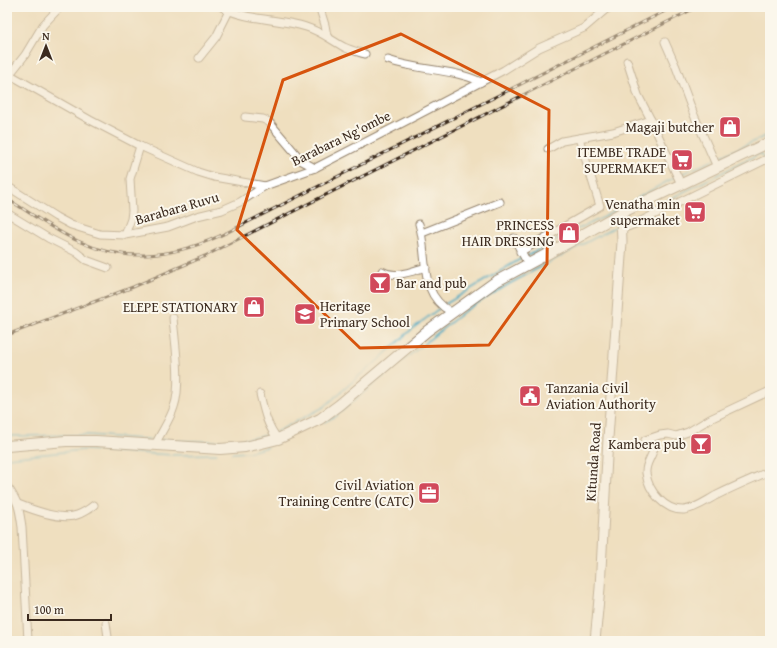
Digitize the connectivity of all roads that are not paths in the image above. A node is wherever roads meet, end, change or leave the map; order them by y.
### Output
1 (60, 7) edge
2 (222, 7) edge
3 (595, 7) edge
4 (320, 9) dead end
5 (608, 9) edge
6 (229, 11) junction
7 (327, 36) junction
8 (665, 42) dead end
9 (365, 54) dead end
10 (199, 58) dead end
11 (388, 60) dead end
12 (627, 62) dead end
13 (9, 73) edge
14 (481, 82) junction
15 (245, 117) dead end
16 (651, 120) junction
17 (578, 138) junction
18 (766, 144) edge
19 (140, 146) junction
20 (548, 149) dead end
21 (770, 159) edge
22 (717, 167) junction
23 (315, 168) junction
24 (681, 184) junction
25 (7, 186) edge
26 (265, 186) junction
27 (500, 202) dead end
28 (7, 213) edge
29 (621, 213) junction
30 (420, 224) dead end
31 (622, 229) junction
32 (422, 233) junction
33 (125, 235) junction
34 (514, 238) dead end
35 (520, 252) junction
36 (528, 264) junction
37 (426, 267) junction
38 (108, 268) dead end
39 (382, 271) dead end
40 (451, 312) junction
41 (173, 318) dead end
42 (770, 391) edge
43 (260, 394) dead end
44 (278, 439) junction
45 (155, 445) junction
46 (7, 446) edge
47 (770, 471) edge
48 (7, 486) edge
49 (18, 504) junction
50 (94, 505) dead end
51 (106, 623) dead end
52 (28, 641) edge
53 (110, 641) edge
54 (595, 641) edge

1 - 13 street
2 - 6 street
3 - 5 street
4 - 7 street
5 - 14 street, Barabara Ng'ombe
6 - 7 street
6 - 10 street
7 - 9 street
8 - 22 street
11 - 14 street
12 - 16 street
13 - 19 street
14 - 23 street, Barabara Ng'ombe
15 - 23 street
16 - 17 street
16 - 24 street
17 - 20 street
17 - 35 street
18 - 21 street
18 - 22 main road
19 - 26 street
19 - 33 street
21 - 31 street
22 - 24 main road
23 - 26 street, Barabara Ng'ombe
24 - 29 main road
25 - 33 street, Barabara Ruvu
26 - 33 street, Barabara Ruvu
27 - 32 street
28 - 38 street
29 - 31 street, Kitunda Road
29 - 36 main road
30 - 32 street
31 - 54 street, Kitunda Road
32 - 37 street
34 - 35 street
35 - 36 street
36 - 40 main road
37 - 39 street
37 - 40 street
40 - 44 main road
41 - 45 street
42 - 47 street
43 - 44 street
44 - 45 main road
45 - 46 main road
48 - 49 street
49 - 50 street
49 - 52 street
51 - 53 street

